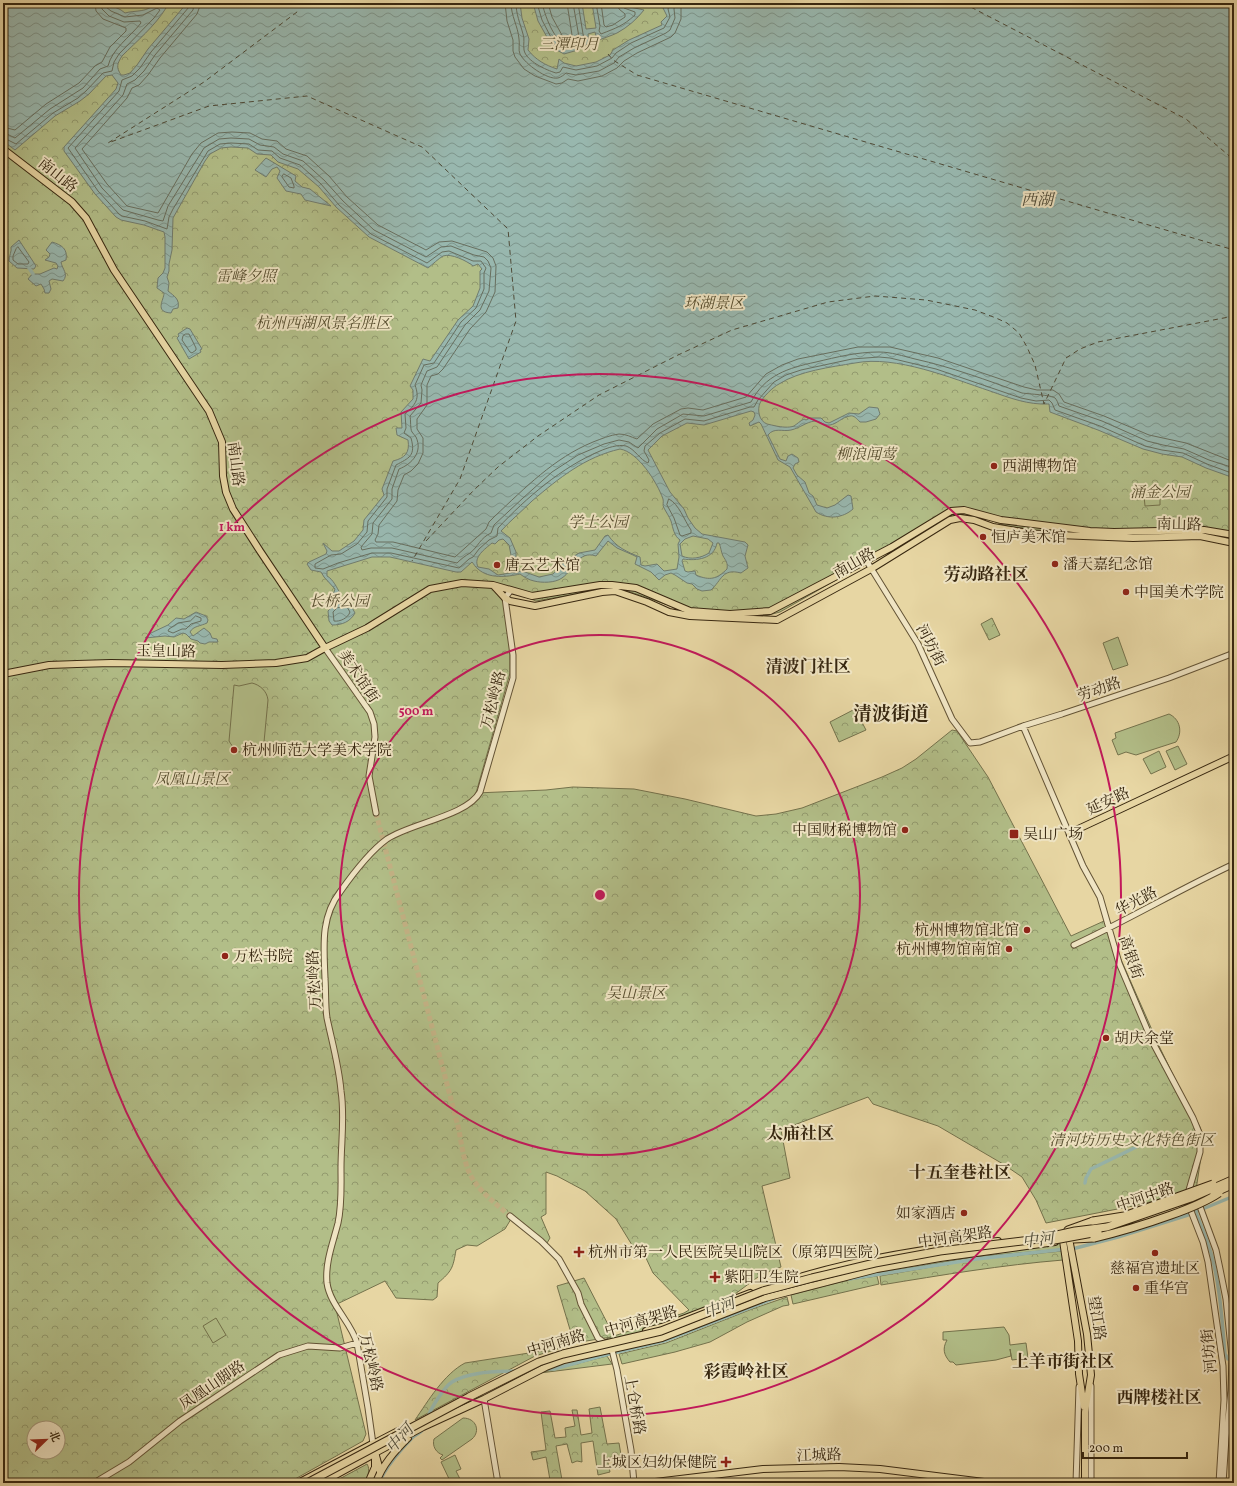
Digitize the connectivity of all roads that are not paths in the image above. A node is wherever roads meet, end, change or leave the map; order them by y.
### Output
1 (3, 148) edge
2 (1234, 535) edge
3 (1234, 542) edge
4 (866, 560) junction
5 (871, 569) junction
6 (493, 585) junction
7 (511, 590) junction
8 (505, 598) junction
9 (325, 648) junction
10 (1234, 653) edge
11 (3, 674) edge
12 (1023, 726) junction
13 (970, 743) joint
14 (1234, 756) edge
15 (1234, 760) edge
16 (376, 813) tunnel mouth
17 (1070, 835) junction
18 (1234, 864) edge
19 (1109, 929) junction
20 (1074, 946) dead end
21 (1233, 1182) edge
22 (1190, 1186) junction
23 (1195, 1194) junction
24 (1187, 1197) junction
25 (1200, 1204) junction
26 (1189, 1208) junction
27 (510, 1216) tunnel mouth
28 (1065, 1231) junction
29 (1067, 1245) junction
30 (357, 1343) junction
31 (604, 1343) junction
32 (613, 1352) junction
33 (1079, 1374) junction
34 (1091, 1375) junction
35 (485, 1400) junction
36 (1085, 1412) junction
37 (412, 1433) junction
38 (373, 1444) junction
39 (375, 1453) junction
40 (380, 1472) junction
41 (94, 1483) edge
42 (298, 1483) edge
43 (307, 1483) edge
44 (313, 1483) edge
45 (320, 1483) edge
46 (368, 1483) edge
47 (376, 1483) edge
48 (498, 1483) edge
49 (634, 1483) edge
50 (647, 1483) edge
51 (992, 1483) edge
52 (1076, 1483) edge
53 (1085, 1483) edge
54 (1091, 1483) edge
55 (1219, 1483) edge
56 (1223, 1483) edge

1 - 9 main road, 南山路
2 - 4 main road, 南山路
3 - 5 main road, 南山路
4 - 5 street, 河坊街
4 - 7 main road, 南山路
5 - 8 main road, 南山路
5 - 13 street, 河坊街
6 - 7 main road, 南山路
6 - 8 main road
6 - 9 main road, 南山路
7 - 8 street
8 - 30 street, 万松岭路
9 - 11 main road, 玉皇山路
9 - 16 street, 美术馆街
10 - 12 street, 劳动路
12 - 13 street, 劳动路
12 - 17 street, 高银街
14 - 17 main road, 延安路
15 - 17 main road, 延安路
17 - 19 street, 高银街
18 - 19 street, 华光路
19 - 20 street, 华光路
19 - 22 street, 高银街
21 - 23 main road, 中河中路
21 - 25 main road, 中河中路
21 - 28 highway, bridge
21 - 29 highway, bridge
21 - 43 highway, 中河高架路, bridge
21 - 44 highway, 中河高架路, bridge
22 - 23 street, 河坊街
22 - 24 street, 高银街
23 - 24 main road, 中河中路
23 - 25 street, 河坊街
24 - 26 street, 河坊街
24 - 28 main road, 中河中路
25 - 26 main road, 中河中路
25 - 56 street, 河坊街
26 - 29 main road, 中河中路
26 - 55 street, 河坊街
27 - 31 street
28 - 29 main road, 望江路
28 - 31 main road, 中河南路
29 - 32 main road, 中河南路
29 - 33 main road, 望江路
29 - 34 main road, 望江路
30 - 38 street, 万松岭路
30 - 41 street, 凤凰山脚路
31 - 32 street
31 - 38 main road, 中河南路
32 - 35 main road, 中河南路
32 - 49 street, 上仓桥路
33 - 36 main road
33 - 52 street, 望江路
34 - 36 main road
34 - 54 street, 望江路
35 - 37 main road, 中河南路
35 - 48 street
36 - 53 main road
37 - 39 main road, 中河南路
37 - 40 main road, 中河南路
38 - 39 main road
38 - 42 highway
39 - 40 main road
39 - 45 highway
39 - 46 main road
40 - 47 main road, 中河南路
50 - 51 main road, 江城路

